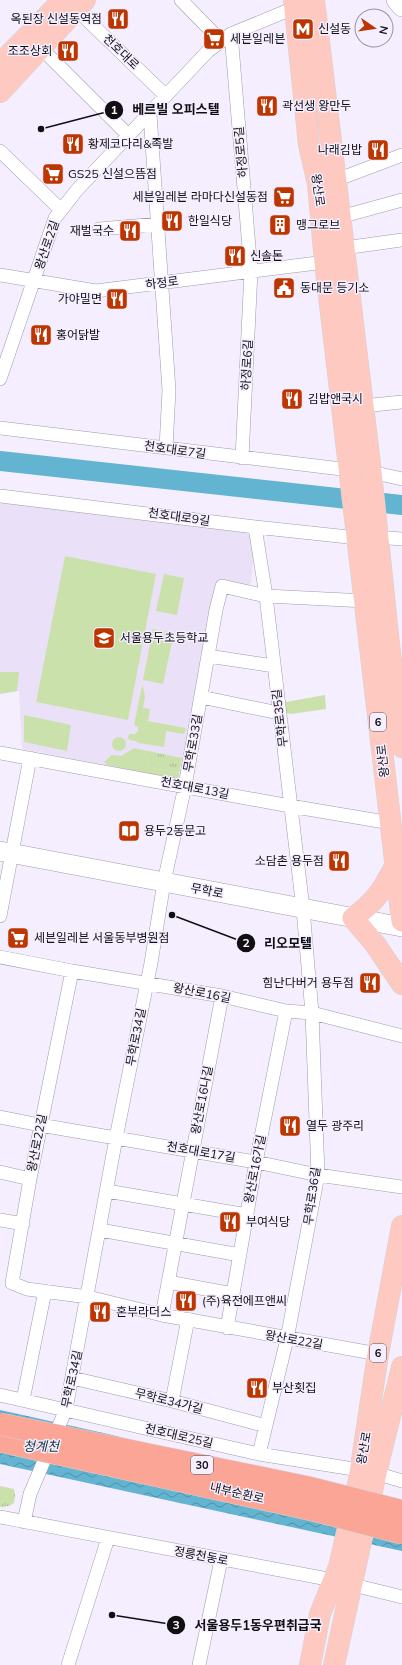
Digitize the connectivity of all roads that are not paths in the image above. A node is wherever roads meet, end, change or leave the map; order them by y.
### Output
1 (181, 0) edge
2 (314, 0) edge
3 (396, 0) edge
4 (75, 3) edge
5 (294, 4) edge
6 (402, 7) edge
7 (226, 37) junction
8 (41, 48) junction
9 (0, 64) edge
10 (0, 92) edge
11 (166, 96) junction
12 (150, 114) junction
13 (129, 136) junction
14 (0, 151) edge
15 (402, 155) edge
16 (336, 180) junction
17 (402, 200) edge
18 (61, 210) junction
19 (340, 217) junction
20 (158, 224) junction
21 (99, 229) dead end
22 (402, 240) edge
23 (344, 248) junction
24 (326, 262) junction
25 (251, 271) junction
26 (0, 275) edge
27 (34, 282) junction
28 (162, 283) junction
29 (0, 378) edge
30 (402, 402) edge
31 (363, 406) junction
32 (0, 428) edge
33 (166, 448) junction
34 (242, 458) junction
35 (350, 473) junction
36 (371, 475) junction
37 (402, 479) edge
38 (0, 496) edge
39 (255, 527) junction
40 (367, 531) junction
41 (402, 540) edge
42 (266, 596) junction
43 (366, 601) junction
44 (395, 643) edge
45 (208, 656) junction
46 (274, 666) junction
47 (201, 697) junction
48 (279, 713) junction
49 (402, 747) edge
50 (0, 753) edge
51 (30, 758) junction
52 (185, 786) junction
53 (290, 806) junction
54 (390, 823) junction
55 (6, 852) edge
56 (395, 866) junction
57 (164, 882) junction
58 (303, 909) junction
59 (0, 916) edge
60 (353, 918) junction
61 (402, 921) edge
62 (402, 927) edge
63 (0, 957) edge
64 (72, 971) junction
65 (147, 982) junction
66 (402, 984) edge
67 (222, 996) junction
68 (286, 1011) junction
69 (312, 1013) junction
70 (402, 1036) edge
71 (0, 1117) edge
72 (40, 1125) junction
73 (116, 1138) junction
74 (192, 1151) junction
75 (256, 1162) junction
76 (0, 1172) edge
77 (318, 1175) junction
78 (30, 1179) junction
79 (402, 1187) edge
80 (107, 1191) junction
81 (182, 1204) junction
82 (247, 1215) junction
83 (0, 1220) edge
84 (23, 1224) junction
85 (402, 1226) edge
86 (100, 1230) junction
87 (175, 1244) junction
88 (240, 1255) junction
89 (168, 1282) junction
90 (45, 1291) junction
91 (233, 1294) junction
92 (88, 1297) junction
93 (162, 1315) junction
94 (188, 1319) junction
95 (227, 1328) junction
96 (287, 1339) junction
97 (378, 1354) junction
98 (402, 1367) edge
99 (72, 1378) junction
100 (0, 1396) edge
101 (23, 1400) junction
102 (172, 1401) junction
103 (65, 1413) junction
104 (0, 1420) edge
105 (0, 1424) edge
106 (266, 1426) junction
107 (38, 1440) junction
108 (0, 1441) edge
109 (0, 1445) edge
110 (259, 1454) junction
111 (367, 1477) junction
112 (402, 1481) edge
113 (402, 1511) edge
114 (0, 1517) edge
115 (24, 1522) junction
116 (402, 1533) edge
117 (108, 1538) junction
118 (221, 1560) junction
119 (345, 1576) junction
120 (402, 1597) edge
121 (68, 1665) edge
122 (199, 1665) edge
123 (310, 1665) edge
124 (334, 1665) edge

1 - 7 street
2 - 16 main road, 왕산로 / 6
3 - 6 main road
4 - 8 main road
4 - 9 main road
4 - 11 street, 천호대로
5 - 7 street, 왕산로2길
5 - 24 main road, 왕산로 / 6
7 - 11 street, 왕산로2길
7 - 25 street, 하정로5길
8 - 10 main road
8 - 13 street
11 - 12 street, 왕산로2길
12 - 13 street, 왕산로2길
12 - 20 street
13 - 18 street, 왕산로2길
14 - 18 street
15 - 16 street, 왕산로
16 - 19 main road, 왕산로 / 6
17 - 19 street, 왕산로
18 - 27 street, 왕산로2길
19 - 23 main road, 왕산로 / 6
20 - 21 street
20 - 28 street
22 - 23 street
23 - 31 main road, 왕산로 / 6
24 - 25 street, 하정로
24 - 35 main road, 왕산로 / 6
25 - 28 street, 하정로
25 - 34 street, 하정로6길
26 - 27 street, 하정로
27 - 28 street, 하정로
27 - 29 street, 왕산로2길
28 - 33 street
30 - 31 street
31 - 36 main road, 왕산로 / 6
32 - 33 street, 천호대로7길
33 - 34 street, 천호대로7길
34 - 35 street, 천호대로7길
35 - 40 main road, 6
36 - 37 street
36 - 40 main road, 6
38 - 39 street, 천호대로9길
39 - 40 street, 천호대로9길
39 - 42 street, 무학로35길
40 - 41 street, 천호대로9길
40 - 43 main road, 왕산로 / 6
40 - 44 main road, 왕산로 / 6
42 - 43 street
42 - 45 street, 무학로33길
42 - 46 street, 무학로35길
43 - 54 main road, 왕산로 / 6
44 - 49 main road, 왕산로 / 6
45 - 46 street
45 - 47 street, 무학로33길
46 - 48 street, 무학로35길
47 - 48 street, 무학로33길
47 - 52 street, 무학로33길
48 - 53 street, 무학로35길
50 - 51 street, 천호대로13길
51 - 52 street, 천호대로13길
51 - 55 street
52 - 53 street, 천호대로13길
52 - 57 street, 무학로33길
53 - 54 street, 천호대로13길
53 - 58 street, 무학로35길
54 - 56 main road, 왕산로 / 6
55 - 57 main road, 무학로
55 - 59 street
56 - 60 main road
56 - 61 main road, 왕산로 / 6
57 - 58 main road, 무학로
57 - 65 street, 무학로34길
58 - 60 main road, 무학로
58 - 69 street, 무학로36길
60 - 62 main road, 무학로
60 - 66 main road
63 - 64 street, 왕산로16길
64 - 65 street, 왕산로16길
64 - 72 street, 왕산로22길
65 - 67 street, 왕산로16길
65 - 73 street, 무학로34길
67 - 68 street, 왕산로16길
67 - 74 street, 왕산로16나길
68 - 69 street, 왕산로16길
68 - 75 street, 왕산로16가길
69 - 70 street, 왕산로16길
69 - 77 street, 무학로36길
71 - 72 street, 천호대로17길
72 - 73 street, 천호대로17길
72 - 78 street, 왕산로22길
73 - 74 street, 천호대로17길
73 - 80 street, 무학로34길
74 - 75 street, 천호대로17길
74 - 81 street, 왕산로16나길
75 - 77 street, 천호대로17길
75 - 82 street, 왕산로16가길
76 - 78 street
77 - 79 street, 천호대로17길
77 - 96 street, 무학로36길
78 - 84 street, 왕산로22길
80 - 81 street
80 - 86 street, 무학로34길
81 - 82 street
81 - 87 street, 왕산로16나길
82 - 88 street, 왕산로16가길
83 - 84 street
84 - 90 street, 왕산로22길
85 - 97 main road, 왕산로 / 6
86 - 87 street
86 - 92 street, 무학로34길
87 - 88 street
87 - 89 street, 왕산로16나길
88 - 91 street, 왕산로16가길
89 - 91 street
89 - 93 street, 왕산로16나길
90 - 92 street, 왕산로22길
90 - 101 street
91 - 95 street, 왕산로16가길
92 - 93 street, 왕산로22길
92 - 99 street, 무학로34길
93 - 94 street, 왕산로22길
94 - 95 street, 왕산로22길
94 - 102 street
95 - 96 street, 왕산로22길
96 - 97 street, 왕산로22길
96 - 106 street, 무학로36길
97 - 111 main road, 왕산로 / 6
98 - 111 main road, 왕산로 / 6
99 - 102 street, 무학로34가길
99 - 103 street, 무학로34길
100 - 101 street, 천호대로25길
101 - 103 street, 천호대로25길
102 - 106 street, 무학로34가길
103 - 110 street, 천호대로25길
103 - 115 street, 무학로34길, bridge
104 - 107 highway, bridge
105 - 107 highway, 내부순환로 / 30, bridge
106 - 110 street, 무학로36길
107 - 108 highway, 내부순환로 / 30
107 - 109 highway
107 - 113 highway, 내부순환로 / 30, bridge
107 - 116 highway, 내부순환로 / 30, bridge
110 - 111 street, 천호대로25길
111 - 112 street, 천호대로25길
111 - 119 main road, 왕산로 / 6, bridge
114 - 115 street, 정릉천동로
115 - 117 street, 정릉천동로
117 - 118 street, 정릉천동로
117 - 121 street
118 - 119 street, 정릉천동로
118 - 122 street
119 - 120 street, 정릉천동로
119 - 123 main road, 왕산로 / 6
119 - 124 main road, 왕산로 / 6

